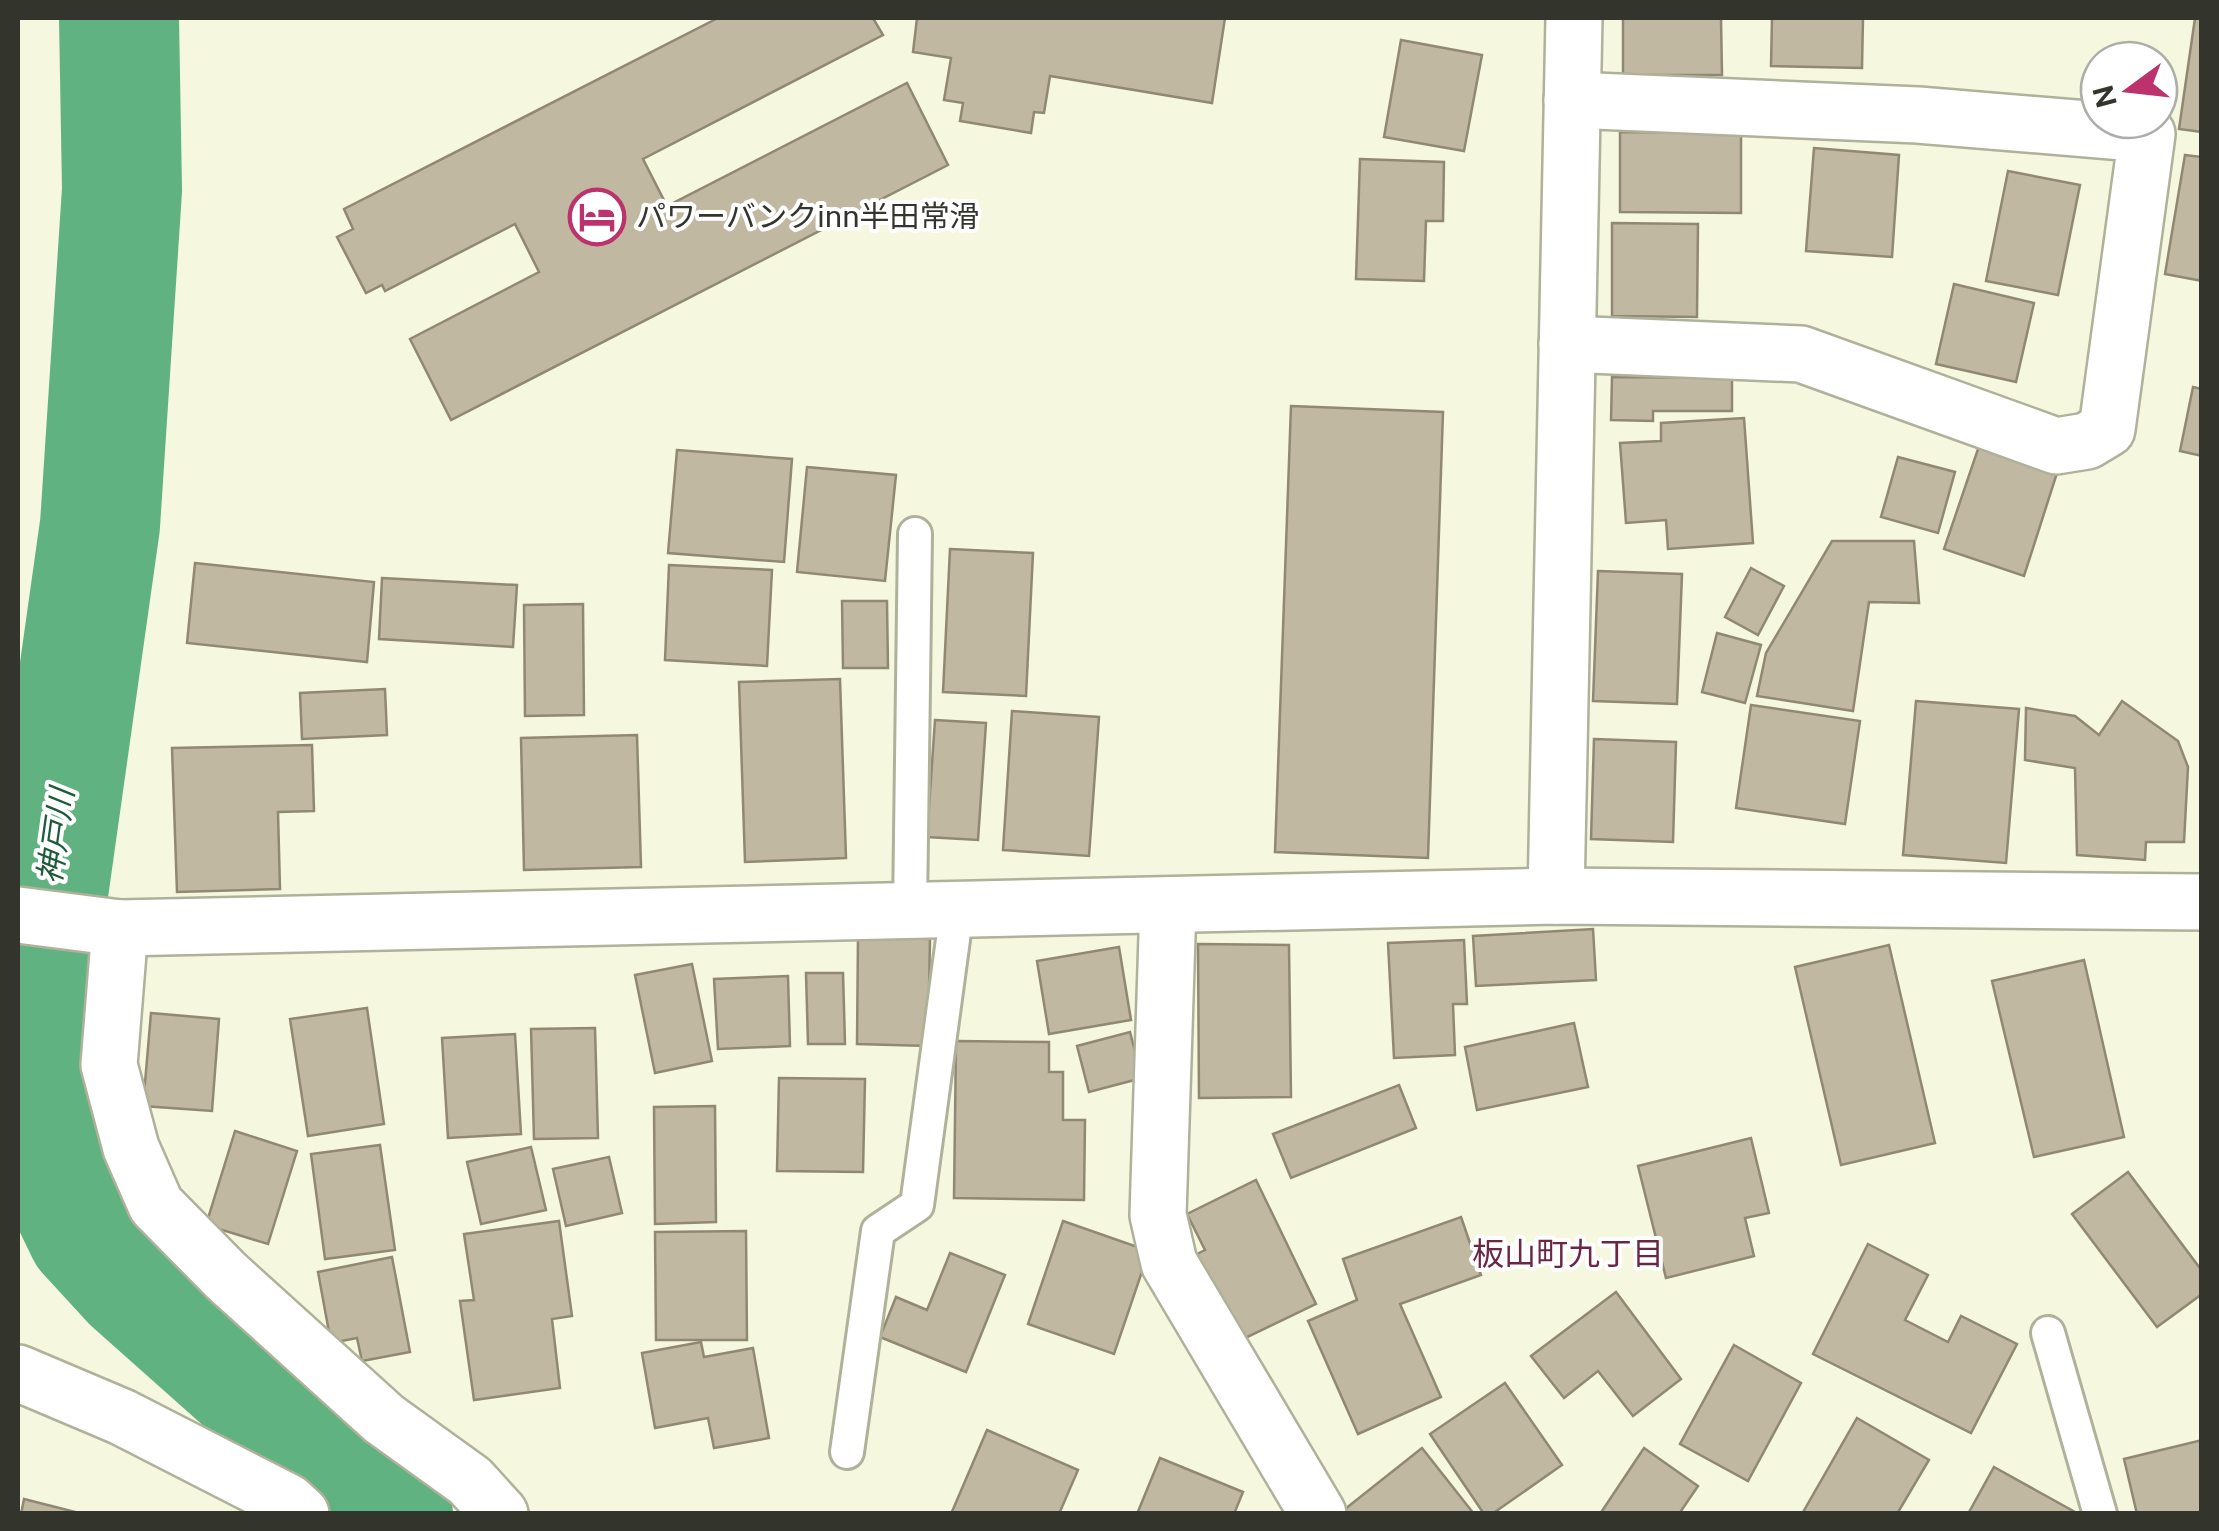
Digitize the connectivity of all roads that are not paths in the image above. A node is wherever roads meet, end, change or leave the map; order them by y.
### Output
1 (1574, 18) edge
2 (1572, 100) junction
3 (1567, 344) junction
4 (916, 534) dead end
5 (1556, 896) junction
6 (2202, 902) edge
7 (1168, 905) junction
8 (934, 910) junction
9 (18, 915) edge
10 (115, 928) junction
11 (2048, 1332) dead end
12 (18, 1373) edge
13 (847, 1452) dead end
14 (301, 1514) edge
15 (500, 1514) edge
16 (1318, 1514) edge
17 (2100, 1514) edge

1 - 2 street
2 - 3 street
2 - 3 street
3 - 5 street
4 - 8 lane
5 - 6 street
5 - 7 street
7 - 8 street
7 - 16 street
8 - 10 street
8 - 13 lane
9 - 10 street
10 - 15 street
11 - 17 lane
12 - 14 street

